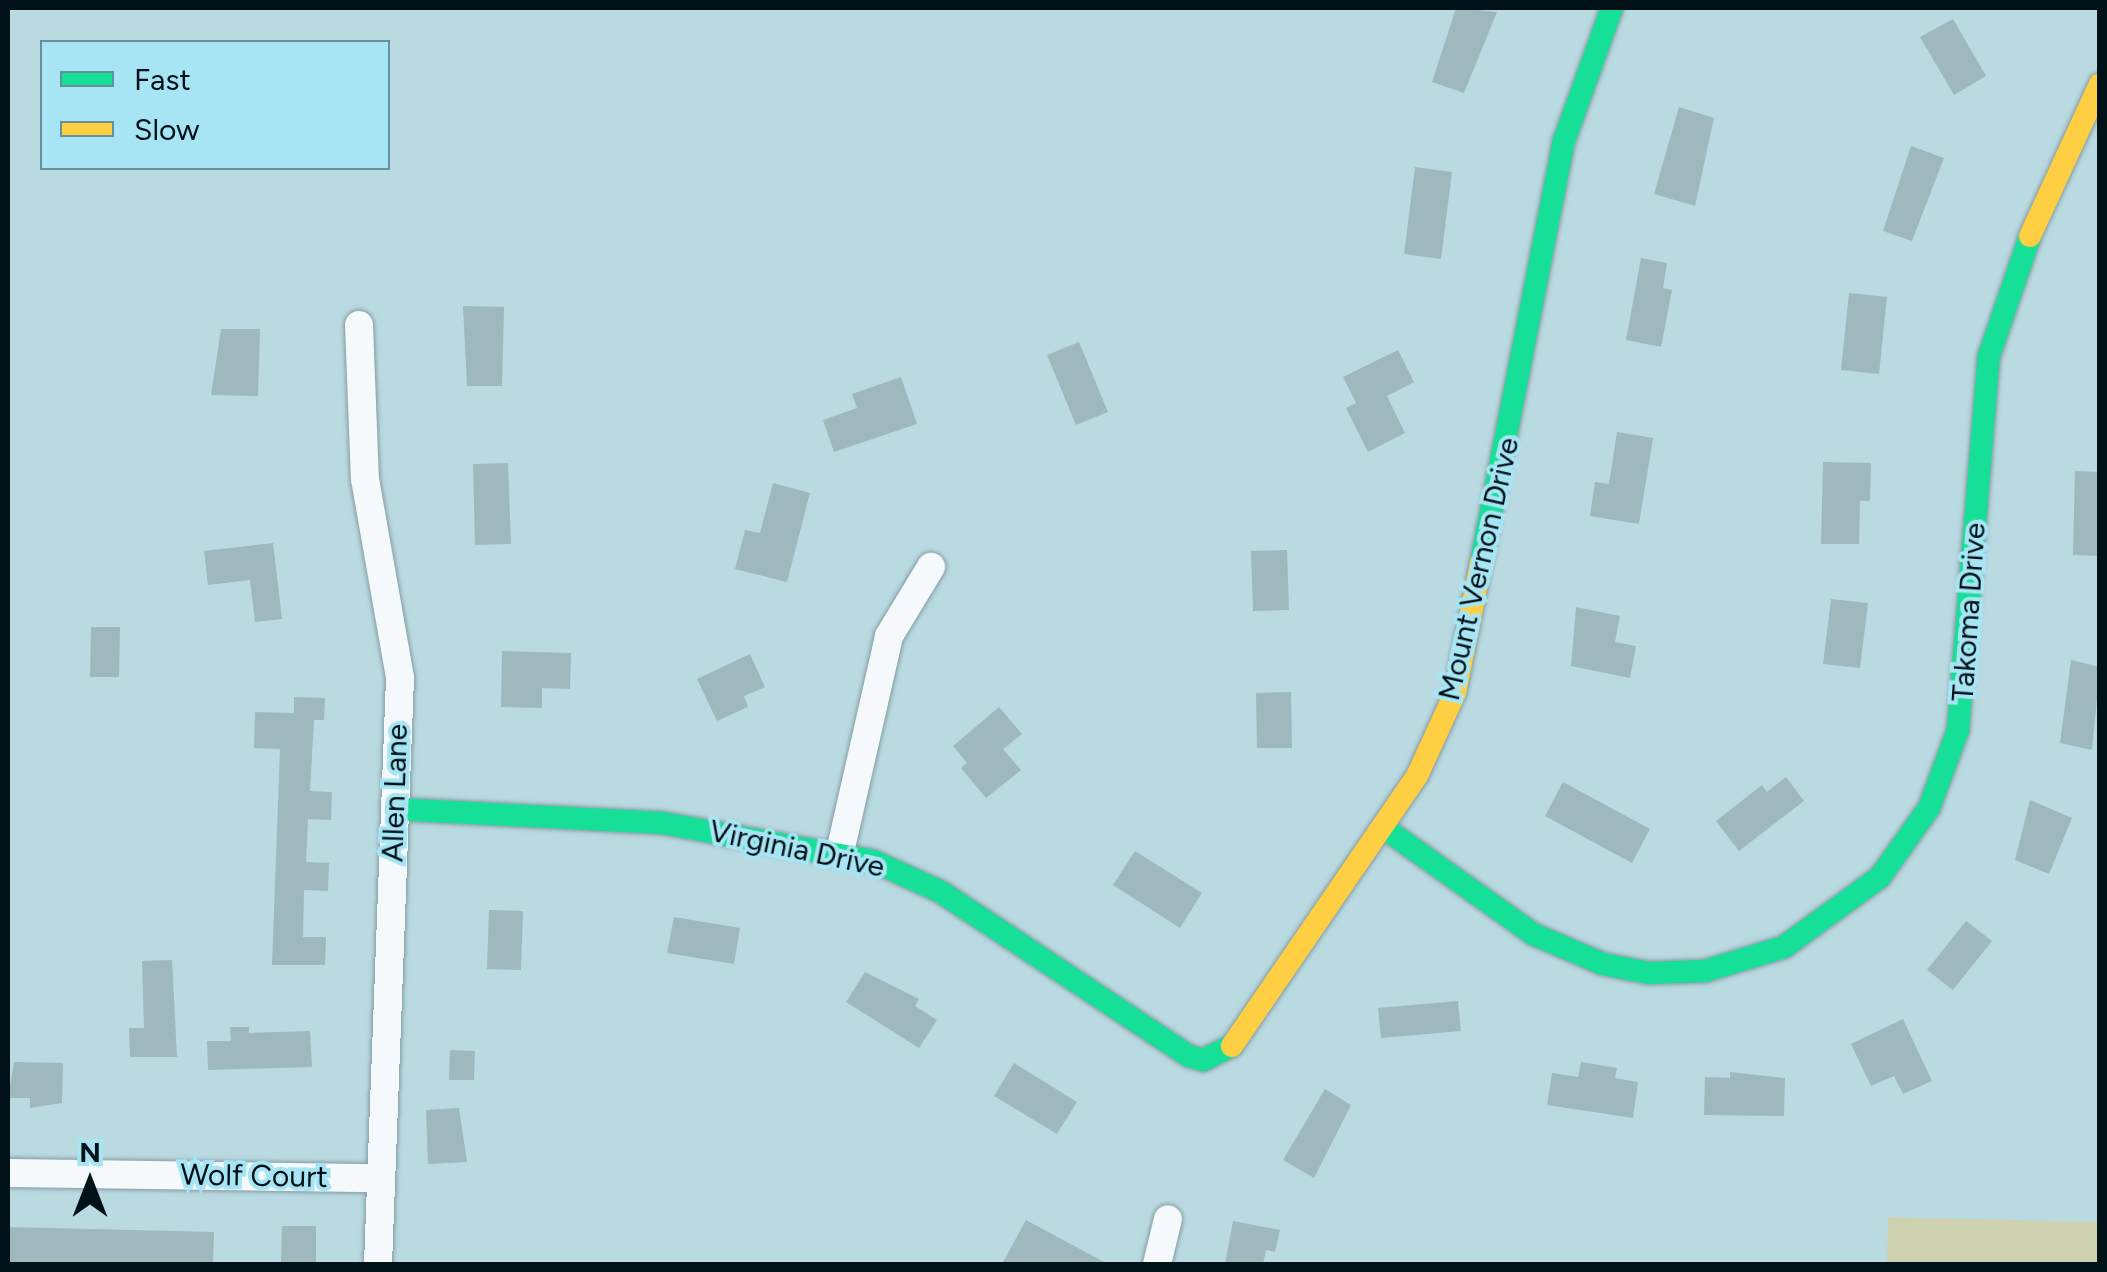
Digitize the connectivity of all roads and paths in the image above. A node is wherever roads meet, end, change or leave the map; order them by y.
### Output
1 (1612, 8) edge
2 (2100, 84) edge
3 (359, 325) dead end
4 (931, 567) dead end
5 (396, 808) junction
6 (1384, 828) junction
7 (840, 852) junction
8 (1203, 1060) joint
9 (8, 1173) edge
10 (380, 1178) junction
11 (1168, 1219) dead end
12 (378, 1264) edge
13 (1157, 1264) edge

1 - 6 street, Mount Vernon Drive
2 - 6 street, Takoma Drive
3 - 5 street, Allen Lane
4 - 7 street
5 - 7 street, Virginia Drive
5 - 10 street, Allen Lane
6 - 8 street, Mount Vernon Drive
7 - 8 street, Virginia Drive
9 - 10 street, Wolf Court
10 - 12 street, Allen Lane
11 - 13 street

